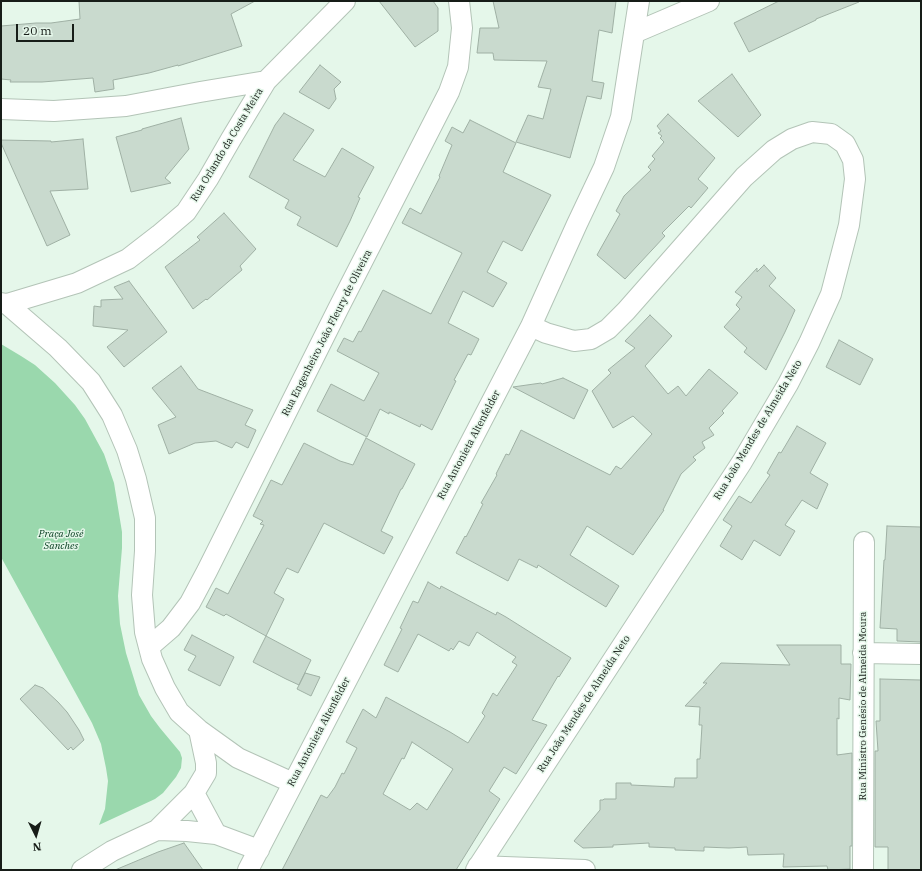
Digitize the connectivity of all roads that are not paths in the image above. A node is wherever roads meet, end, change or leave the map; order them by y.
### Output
1 (345, 1) edge
2 (459, 1) edge
3 (639, 1) edge
4 (709, 1) edge
5 (634, 33) junction
6 (266, 81) junction
7 (1, 109) edge
8 (4, 304) edge
9 (531, 326) junction
10 (864, 542) dead end
11 (149, 646) junction
12 (863, 653) junction
13 (921, 654) edge
14 (199, 730) junction
15 (238, 758) junction
16 (206, 773) junction
17 (293, 784) junction
18 (194, 793) junction
19 (157, 830) junction
20 (216, 834) junction
21 (259, 850) junction
22 (477, 868) edge
23 (82, 870) edge
24 (248, 870) edge
25 (585, 870) edge
26 (863, 870) edge

1 - 6 street, Rua Orlando da Costa Meira
2 - 11 street, Rua Engenheiro João Fleury de Oliveira
3 - 5 street, Rua Antonieta Altenfelder
4 - 5 street
5 - 9 street, Rua Antonieta Altenfelder
6 - 7 street
6 - 8 street, Rua Orlando da Costa Meira
8 - 11 street
9 - 17 street, Rua Antonieta Altenfelder
9 - 22 street, Rua João Mendes de Almeida Neto
10 - 12 street, Rua Ministro Genésio de Almeida Moura
11 - 14 street
12 - 13 street
12 - 26 street, Rua Ministro Genésio de Almeida Moura
14 - 15 street
14 - 16 street
15 - 16 street
15 - 17 street
16 - 18 street
17 - 21 street, Rua Antonieta Altenfelder
18 - 19 street
18 - 20 street
19 - 20 street
19 - 23 street
20 - 21 street
21 - 24 street, Rua Antonieta Altenfelder
22 - 25 street

